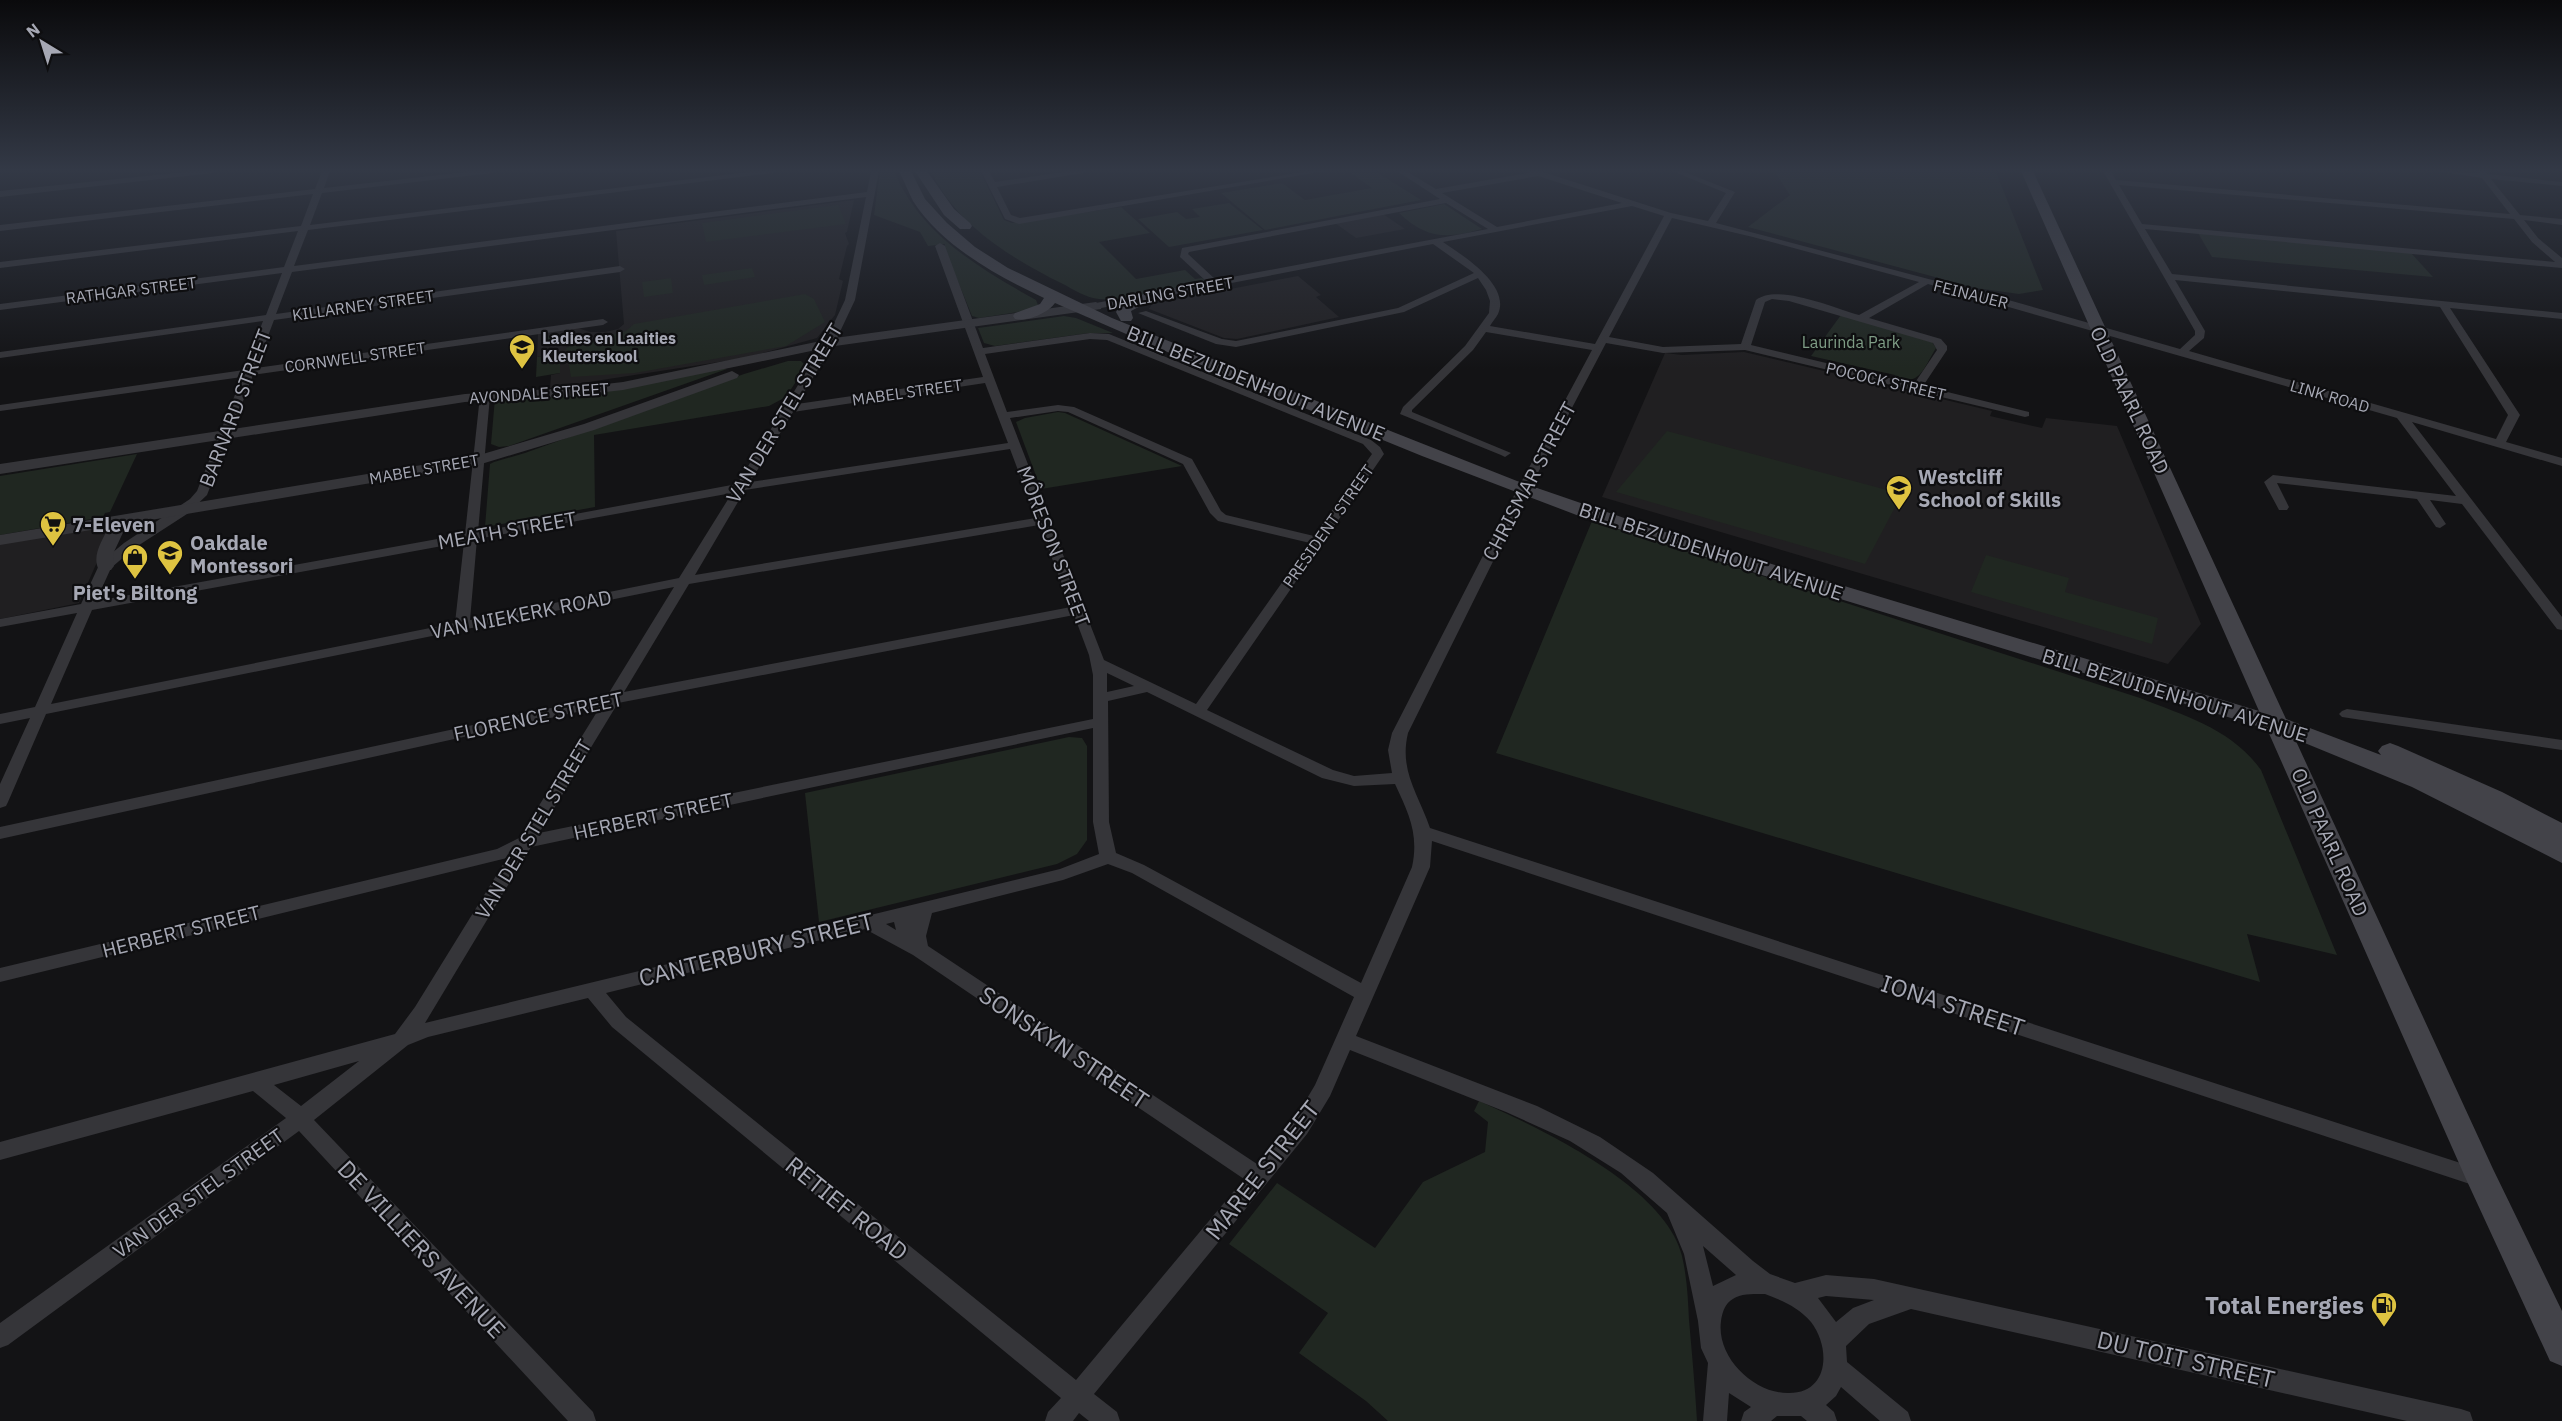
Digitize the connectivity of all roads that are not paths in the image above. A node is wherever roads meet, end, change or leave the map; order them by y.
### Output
1 (230, 237) edge
2 (301, 237) edge
3 (538, 237) edge
4 (861, 237) edge
5 (954, 237) edge
6 (978, 237) edge
7 (1251, 237) edge
8 (1459, 237) edge
9 (1658, 237) edge
10 (1760, 237) edge
11 (2057, 237) edge
12 (2146, 237) edge
13 (2266, 237) edge
14 (2533, 237) edge
15 (1436, 242) junction
16 (940, 246) dead end
17 (2562, 264) edge
18 (0, 266) edge
19 (620, 269) dead end
20 (289, 270) junction
21 (1480, 274) junction
22 (2169, 278) junction
23 (1924, 282) junction
24 (1216, 285) junction
25 (1052, 297) junction
26 (1147, 297) junction
27 (2443, 304) junction
28 (1096, 306) junction
29 (0, 307) edge
30 (1076, 309) junction
31 (1143, 313) dead end
32 (1020, 316) junction
33 (2562, 316) edge
34 (270, 318) junction
35 (1126, 318) junction
36 (1861, 318) junction
37 (603, 322) dead end
38 (968, 324) junction
39 (1483, 328) junction
40 (2098, 330) junction
41 (1600, 343) junction
42 (829, 344) junction
43 (1745, 347) junction
44 (979, 352) junction
45 (2180, 354) junction
46 (0, 355) edge
47 (250, 372) junction
48 (989, 380) junction
49 (1917, 388) junction
50 (485, 396) junction
51 (0, 408) edge
52 (789, 409) junction
53 (2025, 414) dead end
54 (1004, 416) junction
55 (2402, 417) junction
56 (226, 434) junction
57 (1015, 444) junction
58 (2499, 444) junction
59 (1505, 453) dead end
60 (478, 460) junction
61 (2562, 462) edge
62 (0, 469) edge
63 (1526, 484) junction
64 (740, 488) junction
65 (2420, 495) junction
66 (2467, 501) junction
67 (2283, 507) dead end
68 (184, 509) junction
69 (120, 520) junction
70 (1044, 520) junction
71 (2440, 524) dead end
72 (471, 536) junction
73 (0, 540) edge
74 (1319, 541) junction
75 (105, 566) junction
76 (682, 582) junction
77 (88, 607) junction
78 (1078, 609) junction
79 (0, 622) edge
80 (462, 626) junction
81 (2562, 626) edge
82 (1098, 663) junction
83 (1150, 687) junction
84 (1100, 698) junction
85 (609, 700) junction
86 (41, 710) junction
87 (1198, 711) junction
88 (2272, 714) junction
89 (2347, 714) dead end
90 (0, 718) edge
91 (1100, 722) junction
92 (2562, 745) edge
93 (1396, 750) joint
94 (1402, 778) junction
95 (0, 802) edge
96 (1424, 832) junction
97 (0, 833) edge
98 (2562, 834) edge
99 (526, 842) junction
100 (2562, 854) edge
101 (1108, 857) junction
102 (925, 908) junction
103 (901, 914) junction
104 (866, 922) junction
105 (919, 950) junction
106 (0, 975) edge
107 (591, 989) junction
108 (1365, 994) junction
109 (403, 1038) junction
110 (1346, 1040) junction
111 (255, 1081) junction
112 (300, 1119) junction
113 (0, 1151) edge
114 (1260, 1178) junction
115 (2482, 1179) junction
116 (1667, 1201) junction
117 (1766, 1283) junction
118 (1794, 1294) junction
119 (1910, 1298) junction
120 (1708, 1320) junction
121 (0, 1337) edge
122 (1834, 1344) junction
123 (2562, 1349) edge
124 (1719, 1364) junction
125 (1836, 1368) junction
126 (1077, 1396) junction
127 (1804, 1403) junction
128 (1773, 1404) junction
129 (584, 1421) edge
130 (1057, 1421) edge
131 (1108, 1421) edge
132 (1715, 1421) edge
133 (1753, 1421) edge
134 (1825, 1421) edge
135 (1899, 1421) edge
136 (2461, 1421) edge

1 - 18 street
2 - 20 street, BARNARD STREET
3 - 20 street, RATHGAR STREET
4 - 42 street, VAN DER STEL STREET
5 - 25 main road, BILL BEZUIDENHOUT AVENUE
6 - 28 main road, BILL BEZUIDENHOUT AVENUE
7 - 24 street
8 - 15 street, DARLING STREET
9 - 41 street, CHRISMAR STREET
10 - 23 street, FEINAUER
11 - 40 main road, OLD PAARL ROAD
12 - 22 street
13 - 17 street
14 - 17 street
15 - 21 street
15 - 24 street, DARLING STREET
16 - 38 street, MÔRESON STREET
19 - 34 street, KILLARNEY STREET
20 - 29 street, RATHGAR STREET
20 - 34 street, BARNARD STREET
21 - 31 street
21 - 39 street
22 - 27 street
22 - 45 street
23 - 36 street
23 - 40 street, FEINAUER
24 - 26 street, DARLING STREET
25 - 30 main road, BILL BEZUIDENHOUT AVENUE
25 - 32 main road
26 - 28 street, DARLING STREET
26 - 35 main road
27 - 33 street
27 - 58 street
28 - 30 street, AVONDALE STREET
28 - 35 main road, BILL BEZUIDENHOUT AVENUE
30 - 32 street, AVONDALE STREET
30 - 63 main road, BILL BEZUIDENHOUT AVENUE
32 - 38 street, AVONDALE STREET
34 - 46 street, KILLARNEY STREET
34 - 47 street, BARNARD STREET
35 - 63 main road, BILL BEZUIDENHOUT AVENUE
36 - 43 street
36 - 49 street
37 - 47 street, CORNWELL STREET
38 - 42 street, AVONDALE STREET
38 - 44 street, MÔRESON STREET
39 - 41 street, POCOCK STREET
39 - 59 street
40 - 45 street, LINK ROAD
40 - 88 main road, OLD PAARL ROAD
41 - 43 street, POCOCK STREET
41 - 63 street, CHRISMAR STREET
42 - 50 street, AVONDALE STREET
42 - 52 street, VAN DER STEL STREET
42 - 60 street, MABEL STREET
43 - 49 street, POCOCK STREET
44 - 48 street, MÔRESON STREET
44 - 74 street, PRESIDENT STREET
45 - 55 street, LINK ROAD
47 - 51 street, CORNWELL STREET
47 - 56 street, BARNARD STREET
48 - 52 street, MABEL STREET
48 - 54 street, MÔRESON STREET
49 - 53 street, POCOCK STREET
50 - 56 street, AVONDALE STREET
50 - 60 street
52 - 64 street, VAN DER STEL STREET
54 - 57 street, MÔRESON STREET
54 - 74 street
55 - 58 street, LINK ROAD
55 - 66 street
56 - 62 street, AVONDALE STREET
56 - 68 street, BARNARD STREET
57 - 64 street, MEATH STREET
57 - 70 street, MÔRESON STREET
58 - 61 street, LINK ROAD
60 - 68 street, MABEL STREET
60 - 72 street
63 - 88 main road, BILL BEZUIDENHOUT AVENUE
63 - 93 street, CHRISMAR STREET
64 - 72 street, MEATH STREET
64 - 76 street, VAN DER STEL STREET
65 - 66 street
65 - 67 street
65 - 71 street
66 - 81 street
68 - 69 street, MABEL STREET
68 - 75 street, BARNARD STREET
69 - 73 street, MABEL STREET
69 - 75 street
70 - 76 street, VAN NIEKERK ROAD
70 - 78 street, MÔRESON STREET
72 - 77 street, MEATH STREET
72 - 80 street
74 - 87 street, PRESIDENT STREET
75 - 77 street, BARNARD STREET
76 - 80 street, VAN NIEKERK ROAD
76 - 85 street, VAN DER STEL STREET
77 - 79 street, MEATH STREET
77 - 86 street, BARNARD STREET
78 - 82 street, MÔRESON STREET
78 - 85 street, FLORENCE STREET
80 - 86 street, VAN NIEKERK ROAD
82 - 83 street
82 - 84 street, MÔRESON STREET
83 - 84 street
83 - 87 street
84 - 91 street, MÔRESON STREET
85 - 97 street, FLORENCE STREET
85 - 99 street, VAN DER STEL STREET
86 - 90 street, VAN NIEKERK ROAD
86 - 95 street, BARNARD STREET
87 - 94 street
88 - 98 main road, BILL BEZUIDENHOUT AVENUE
88 - 100 main road, BILL BEZUIDENHOUT AVENUE
88 - 115 main road, OLD PAARL ROAD
89 - 92 street
91 - 99 street, HERBERT STREET
91 - 101 street, MÔRESON STREET
93 - 94 street, MAREE STREET
94 - 96 street, MAREE STREET
96 - 108 street, MAREE STREET
96 - 115 street, IONA STREET
99 - 106 street, HERBERT STREET
99 - 109 street, VAN DER STEL STREET
101 - 102 street, CANTERBURY STREET
101 - 108 street
102 - 103 street, CANTERBURY STREET
102 - 105 street
103 - 104 street, CANTERBURY STREET
103 - 105 street
104 - 105 street, SONSKYN STREET
104 - 107 street, CANTERBURY STREET
105 - 114 street, SONSKYN STREET
107 - 109 street, CANTERBURY STREET
107 - 126 street, RETIEF ROAD
108 - 110 street, MAREE STREET
109 - 111 street, CANTERBURY STREET
109 - 112 street, VAN DER STEL STREET
110 - 114 street, MAREE STREET
110 - 116 street
111 - 112 street, DE VILLIERS AVENUE
111 - 113 street, CANTERBURY STREET
112 - 121 street, VAN DER STEL STREET
112 - 129 street, DE VILLIERS AVENUE
114 - 126 street, MAREE STREET
115 - 123 main road, OLD PAARL ROAD
116 - 117 street
116 - 120 street
117 - 118 street
117 - 120 street
118 - 119 street, DU TOIT STREET
118 - 122 street
119 - 122 street
119 - 136 street, DU TOIT STREET
120 - 124 street
122 - 125 street
124 - 128 street
124 - 132 street
125 - 127 street
125 - 135 street
126 - 130 street, MAREE STREET
126 - 131 street, RETIEF ROAD
127 - 128 street
127 - 134 street
128 - 133 street

